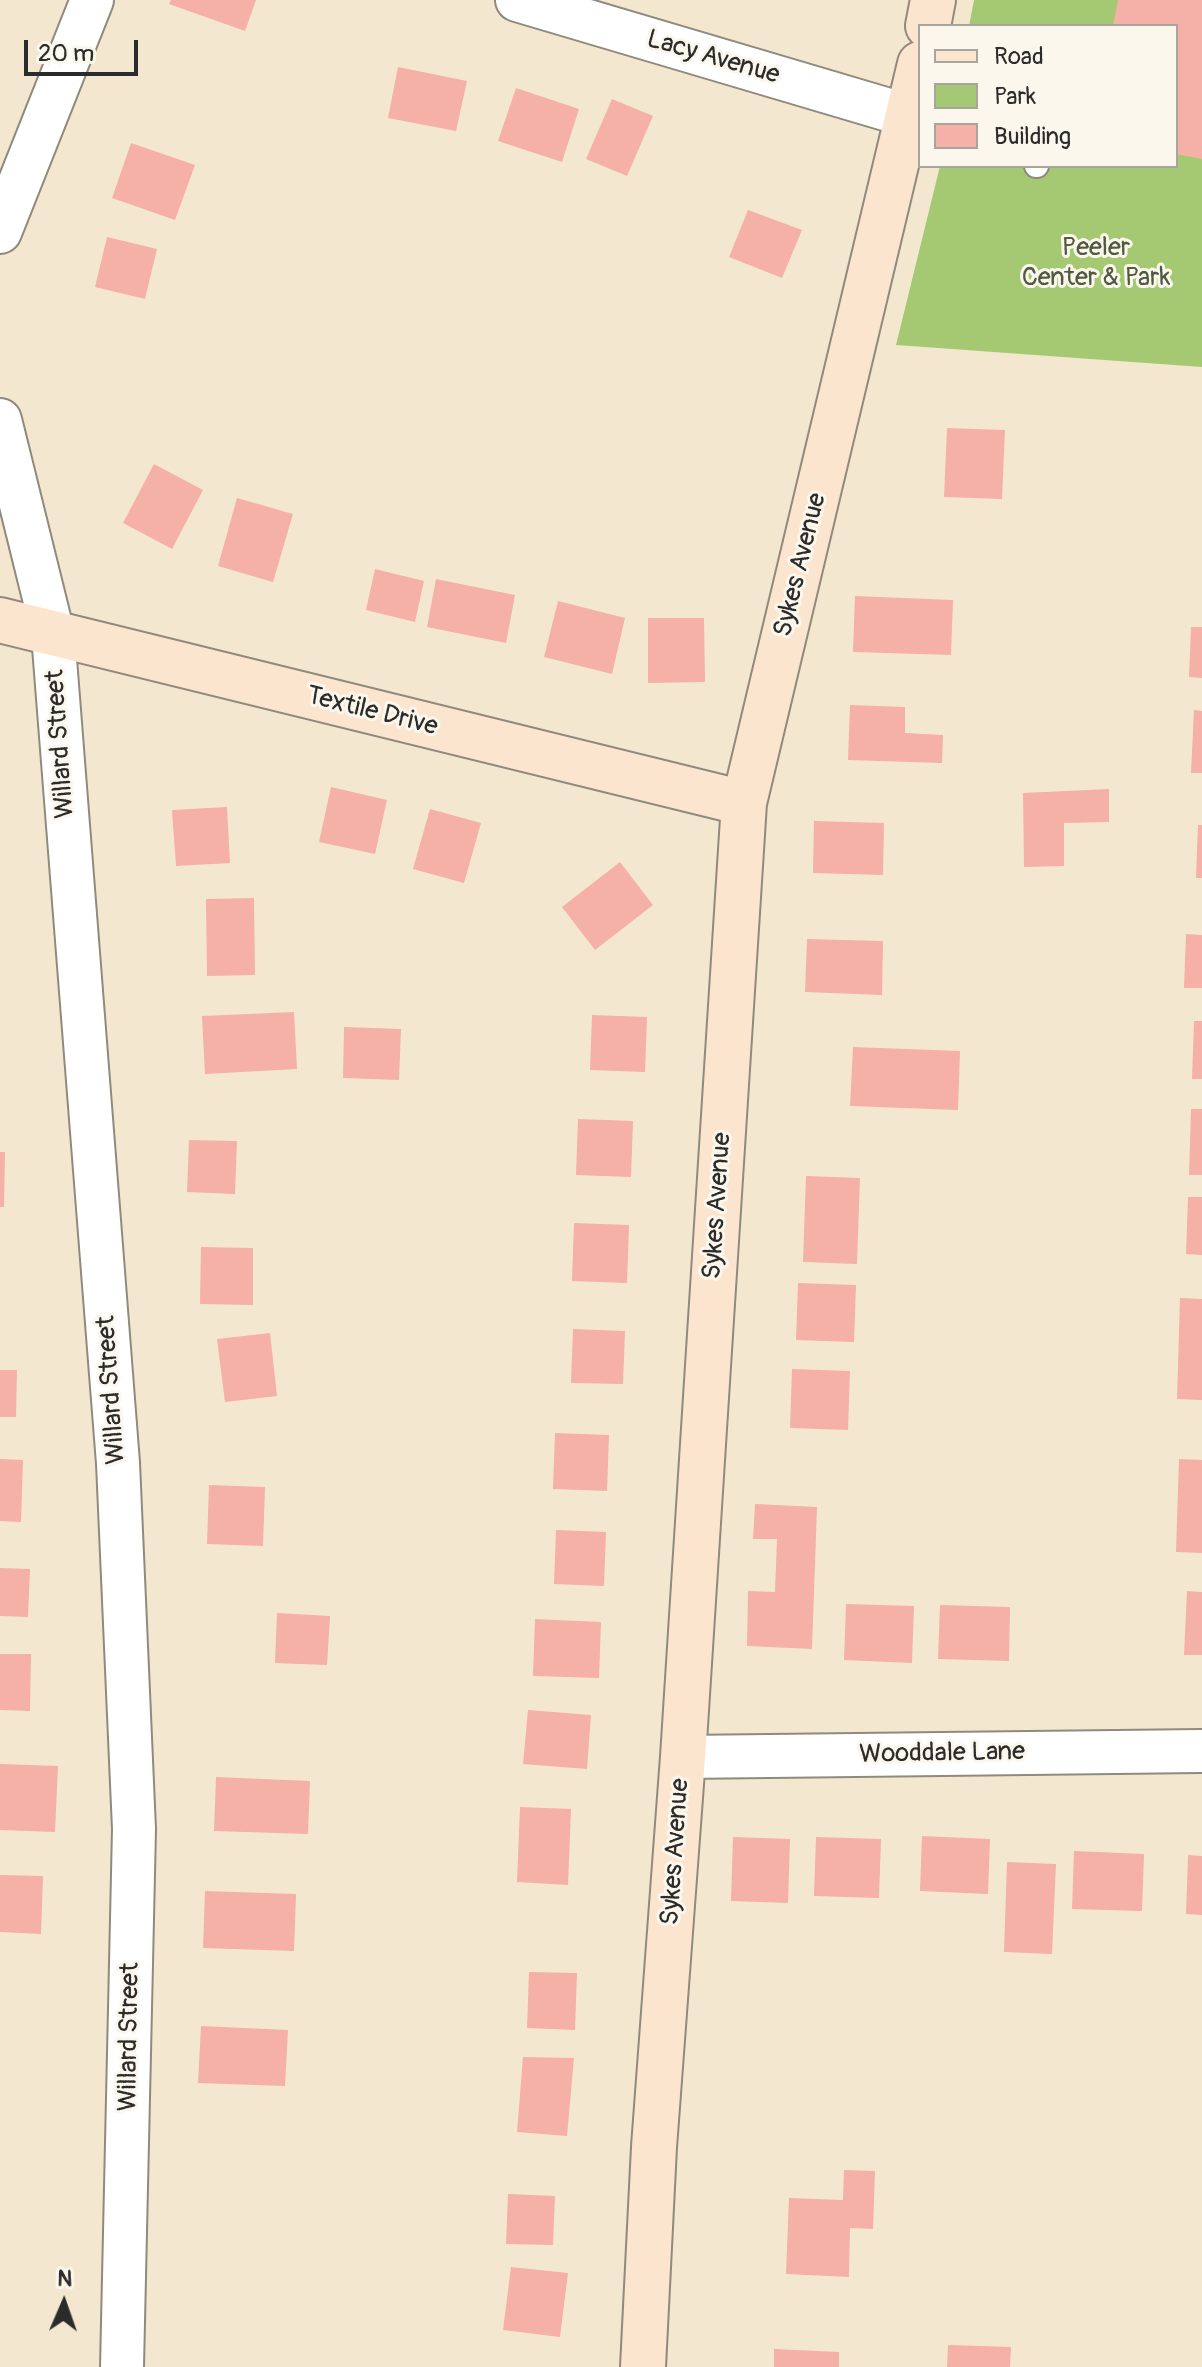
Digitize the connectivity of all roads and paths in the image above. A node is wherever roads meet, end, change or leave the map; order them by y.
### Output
1 (92, 0) edge
2 (517, 0) edge
3 (933, 0) edge
4 (928, 24) edge
5 (918, 80) edge
6 (912, 126) edge
7 (0, 232) edge
8 (0, 420) edge
9 (0, 620) edge
10 (53, 634) junction
11 (744, 803) junction
12 (1202, 1751) edge
13 (683, 1757) junction
14 (122, 2367) edge
15 (643, 2367) edge

1 - 7 street
2 - 6 street, Lacy Avenue
3 - 4 street
5 - 6 street, Sykes Avenue
6 - 11 street, Sykes Avenue
8 - 10 street, Willard Street
9 - 10 street, Textile Drive
10 - 11 street, Textile Drive
10 - 14 street, Willard Street
11 - 13 street, Sykes Avenue
12 - 13 street, Wooddale Lane
13 - 15 street, Sykes Avenue

